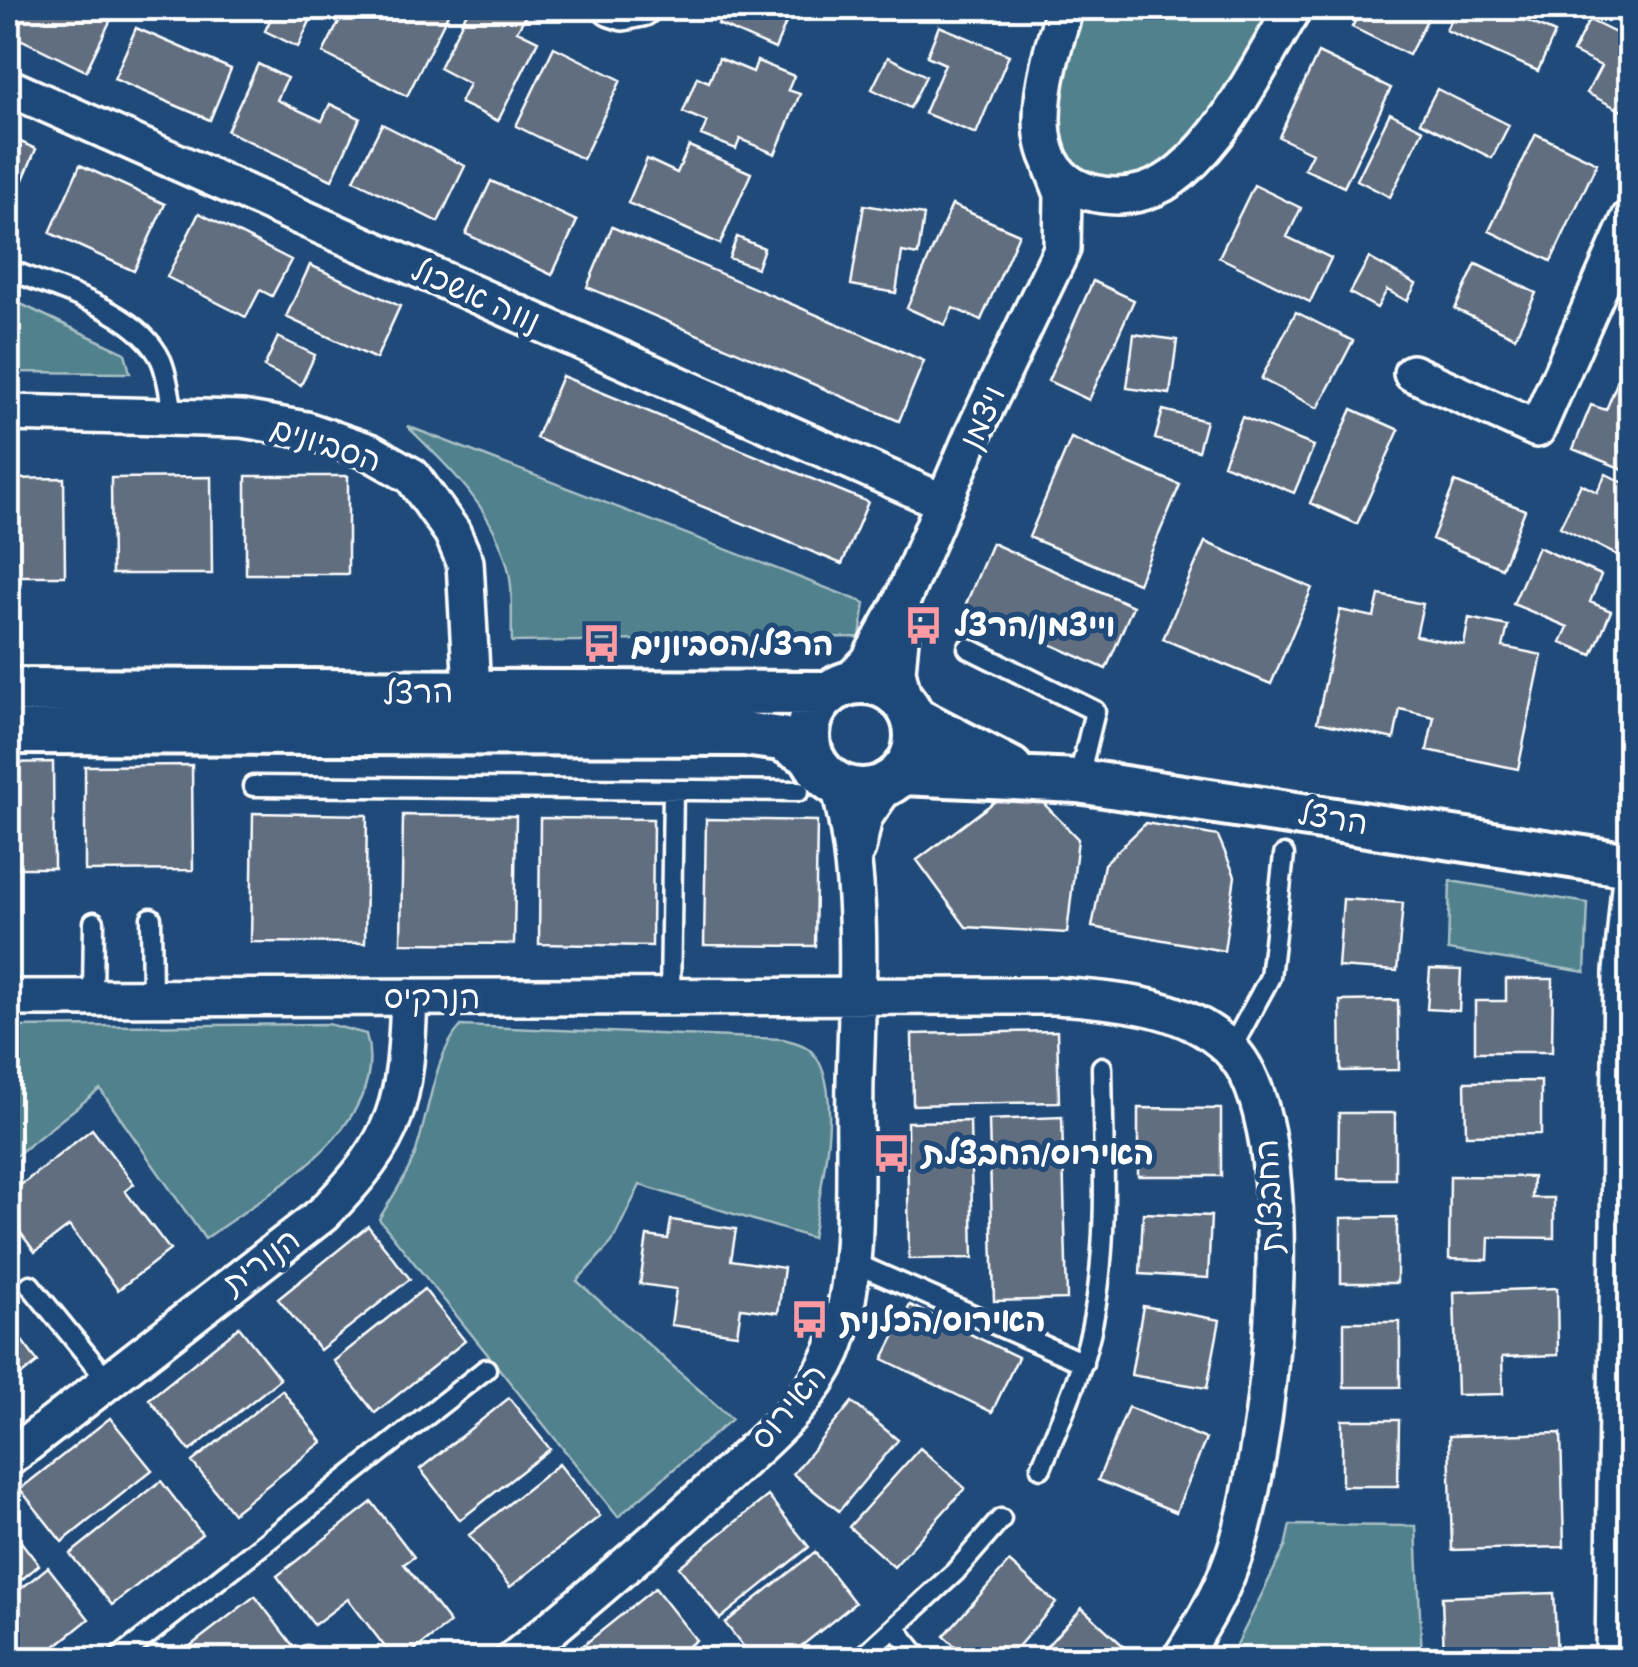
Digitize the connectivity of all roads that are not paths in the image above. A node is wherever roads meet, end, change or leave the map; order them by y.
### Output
1 (612, 8) edge
2 (642, 8) edge
3 (1066, 8) edge
4 (1294, 8) edge
5 (8, 87) edge
6 (1052, 166) junction
7 (1152, 190) junction
8 (1630, 218) edge
9 (1062, 249) junction
10 (8, 269) edge
11 (1412, 372) dead end
12 (8, 413) edge
13 (173, 414) junction
14 (944, 502) junction
15 (907, 587) junction
16 (968, 648) dead end
17 (837, 688) junction
18 (8, 690) edge
19 (472, 690) junction
20 (908, 710) junction
21 (8, 732) edge
22 (816, 777) junction
23 (1036, 777) junction
24 (894, 778) junction
25 (1078, 781) junction
26 (253, 786) dead end
27 (672, 790) junction
28 (1284, 855) dead end
29 (1630, 865) edge
30 (852, 869) junction
31 (1630, 887) edge
32 (151, 918) dead end
33 (94, 922) dead end
34 (93, 995) junction
35 (152, 995) junction
36 (409, 997) junction
37 (8, 998) edge
38 (670, 998) junction
39 (858, 1000) junction
40 (1231, 1049) junction
41 (1102, 1067) dead end
42 (852, 1262) junction
43 (1625, 1266) edge
44 (30, 1285) dead end
45 (1083, 1363) junction
46 (486, 1369) dead end
47 (108, 1380) junction
48 (8, 1459) edge
49 (1041, 1468) dead end
50 (1001, 1519) dead end
51 (896, 1629) junction
52 (116, 1660) edge
53 (512, 1660) edge
54 (860, 1660) edge
55 (921, 1660) edge
56 (1180, 1660) edge
57 (1614, 1660) edge

1 - 2 street
3 - 6 street, ויצמן
4 - 7 street, ויצמן
5 - 14 street, נווה אשכול
6 - 7 street
6 - 9 street, ויצמן
7 - 9 street, ויצמן
8 - 11 street
9 - 14 street, ויצמן
10 - 13 lane
12 - 13 street, הסביונים
13 - 19 street, הסביונים
14 - 15 street, ויצמן
15 - 17 street, ויצמן
15 - 20 street, ויצמן
16 - 25 lane
17 - 19 street, הרצל
17 - 20 street
17 - 22 street
18 - 19 street, הרצל
20 - 23 street, הרצל
20 - 24 street
21 - 22 street, הרצל
22 - 24 street
22 - 27 lane
22 - 30 street, האירוס
23 - 24 street, הרצל
23 - 25 street, הרצל
24 - 30 street, האירוס
25 - 29 street, הרצל
26 - 27 lane
27 - 38 lane
28 - 40 lane
30 - 39 street, האירוס
31 - 43 street
32 - 35 lane
33 - 34 lane
34 - 35 street, הנרקיס
34 - 37 street, הנרקיס
35 - 36 street, הנרקיס
36 - 38 street, הנרקיס
36 - 47 street, הנורית
38 - 39 street, הנרקיס
39 - 40 street, החבצלת
39 - 42 street, האירוס
40 - 56 street, החבצלת
41 - 45 lane
42 - 45 lane
42 - 53 street, האירוס
43 - 57 street
44 - 47 lane
45 - 49 lane
46 - 52 lane
47 - 48 street, הנורית
50 - 51 lane
51 - 54 lane
51 - 55 lane

